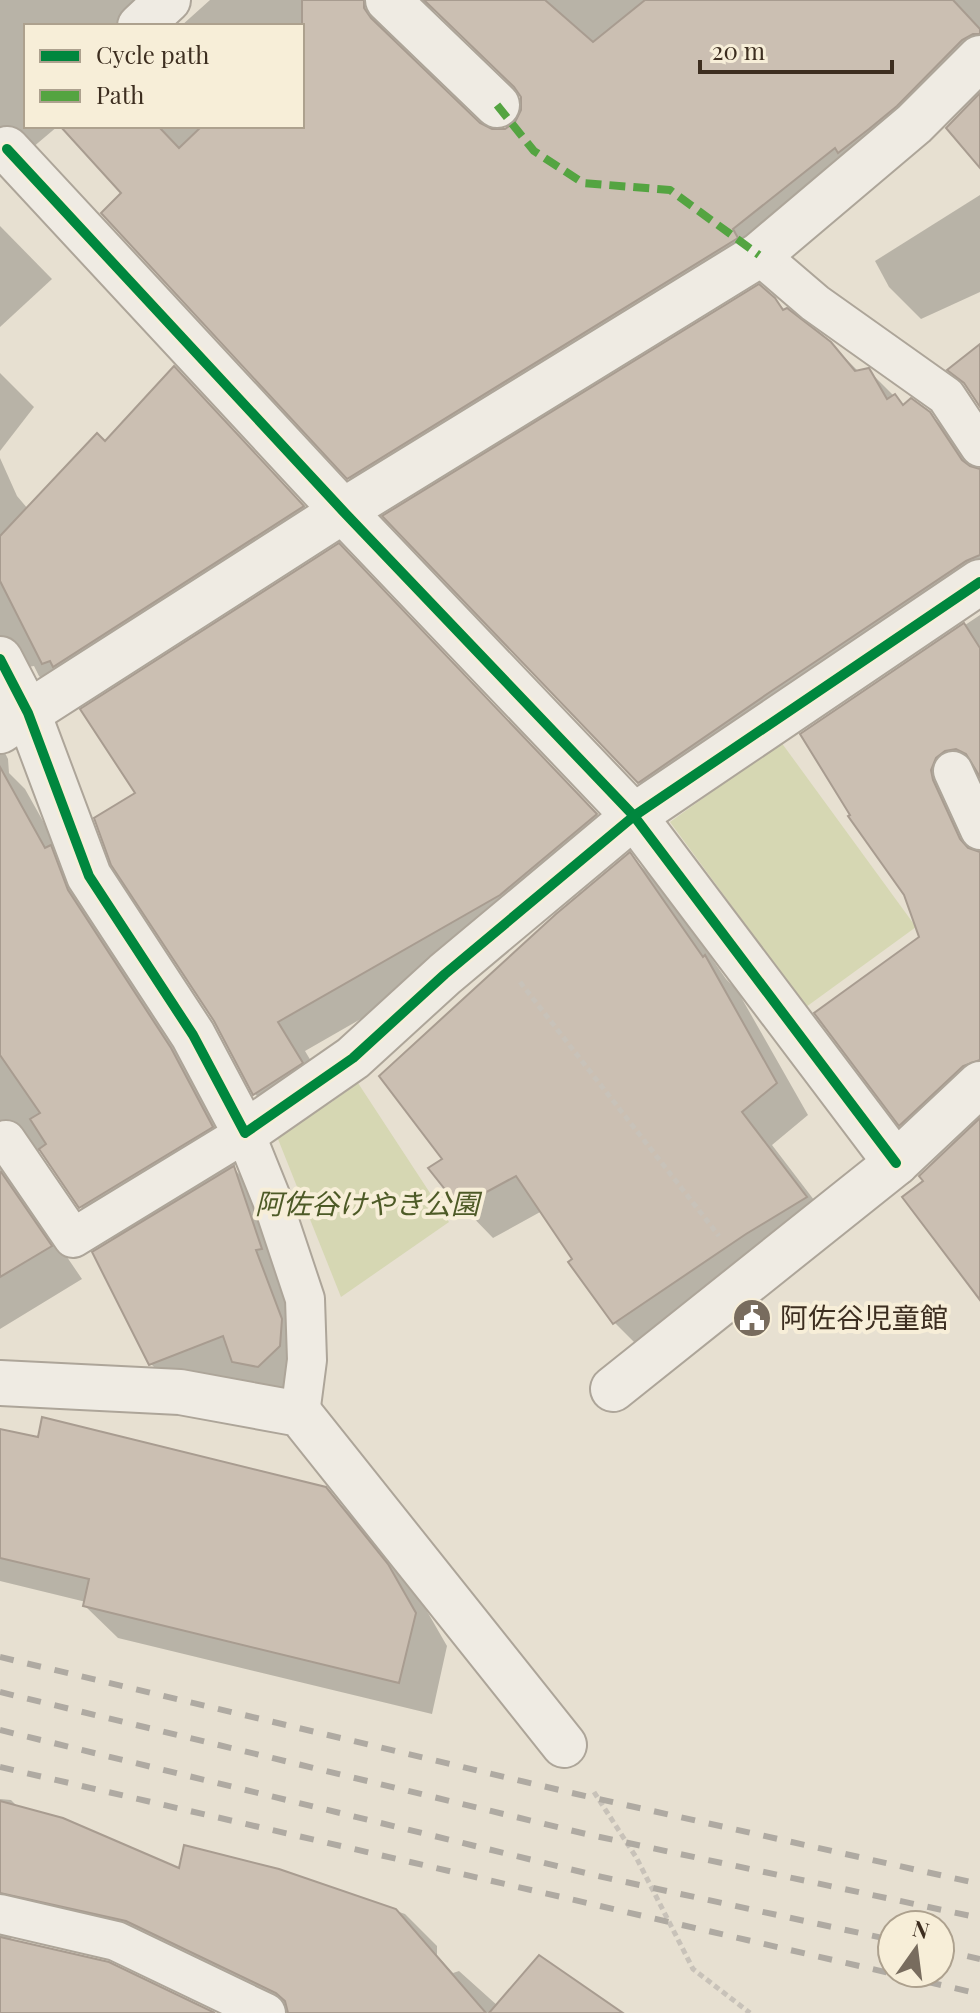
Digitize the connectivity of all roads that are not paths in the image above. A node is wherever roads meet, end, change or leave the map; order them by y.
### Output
1 (168, 0) edge
2 (388, 0) edge
3 (142, 24) edge
4 (980, 58) edge
5 (497, 105) dead end
6 (10, 142) edge
7 (759, 255) junction
8 (980, 447) edge
9 (343, 511) junction
10 (980, 582) edge
11 (0, 659) edge
12 (14, 722) edge
13 (953, 771) dead end
14 (634, 816) junction
15 (980, 830) edge
16 (980, 1084) edge
17 (245, 1133) junction
18 (0, 1144) edge
19 (896, 1163) junction
20 (0, 1383) edge
21 (613, 1389) dead end
22 (300, 1414) junction
23 (564, 1745) road end
24 (0, 1914) edge
25 (266, 2013) edge

1 - 3 street
2 - 5 street
4 - 7 street
6 - 9 street
7 - 8 lane
7 - 9 street
9 - 12 street
9 - 14 street
10 - 14 street
11 - 12 street
12 - 17 street
13 - 15 lane
14 - 17 street
14 - 19 street
16 - 19 street
17 - 18 lane
17 - 22 lane
19 - 21 street
20 - 22 street
22 - 23 street
24 - 25 lane

